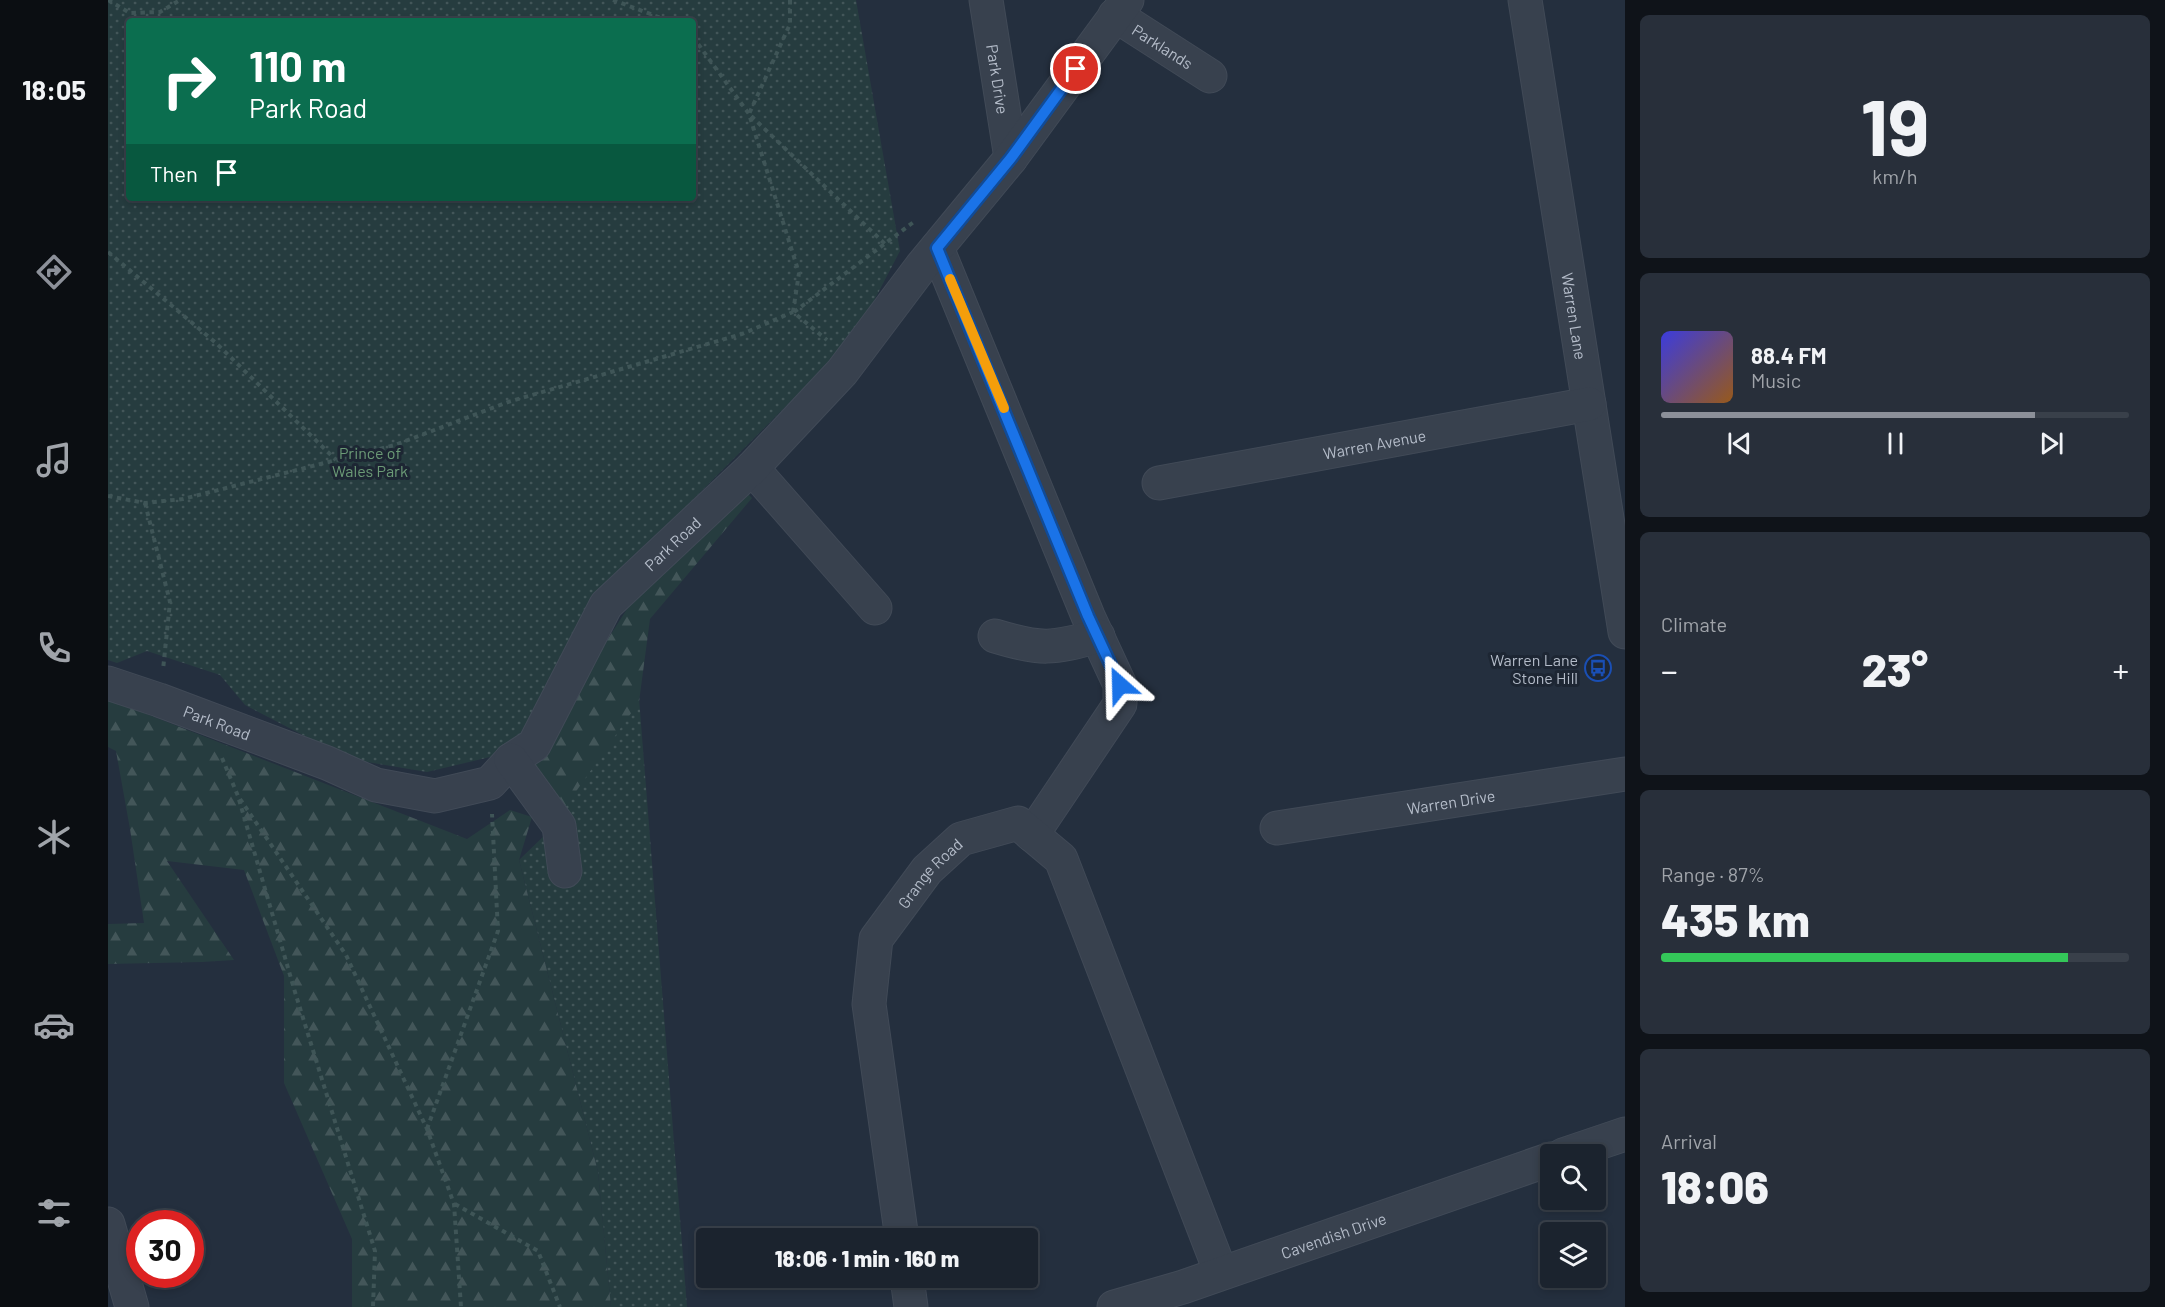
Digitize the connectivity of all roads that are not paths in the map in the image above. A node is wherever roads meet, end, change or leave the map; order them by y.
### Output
1 (986, 0) edge
2 (1525, 0) edge
3 (1121, 8) edge
4 (1210, 76) dead end
5 (1011, 158) junction
6 (937, 248) junction
7 (1589, 404) junction
8 (752, 468) junction
9 (1159, 483) dead end
10 (1620, 562) edge
11 (875, 608) dead end
12 (1625, 632) edge
13 (995, 636) dead end
14 (1098, 636) junction
15 (108, 683) edge
16 (501, 772) junction
17 (1625, 774) edge
18 (1277, 828) dead end
19 (1032, 835) junction
20 (565, 871) dead end
21 (1625, 1134) edge
22 (1595, 1144) edge
23 (1540, 1163) edge
24 (108, 1224) edge
25 (900, 1228) edge
26 (1221, 1273) junction
27 (908, 1288) edge
28 (1186, 1297) edge
29 (132, 1307) edge
30 (911, 1307) edge
31 (1114, 1307) edge

1 - 5 street, Park Drive
2 - 7 street, Warren Lane
3 - 4 street, Parklands
3 - 5 street, Park Road
5 - 6 street, Park Road
6 - 8 street, Park Road
6 - 14 street
7 - 9 street, Warren Avenue
7 - 10 street, Warren Lane
8 - 11 street
8 - 16 street, Park Road
10 - 12 street, Warren Lane
13 - 14 street
14 - 19 street
15 - 16 street, Park Road
16 - 20 street
17 - 18 street, Warren Drive
19 - 25 street, Grange Road
19 - 26 street, Grange Road
21 - 22 street
23 - 26 street, Cavendish Drive
24 - 29 street
26 - 28 street, Cavendish Drive
27 - 30 street
28 - 31 street, Cavendish Drive

